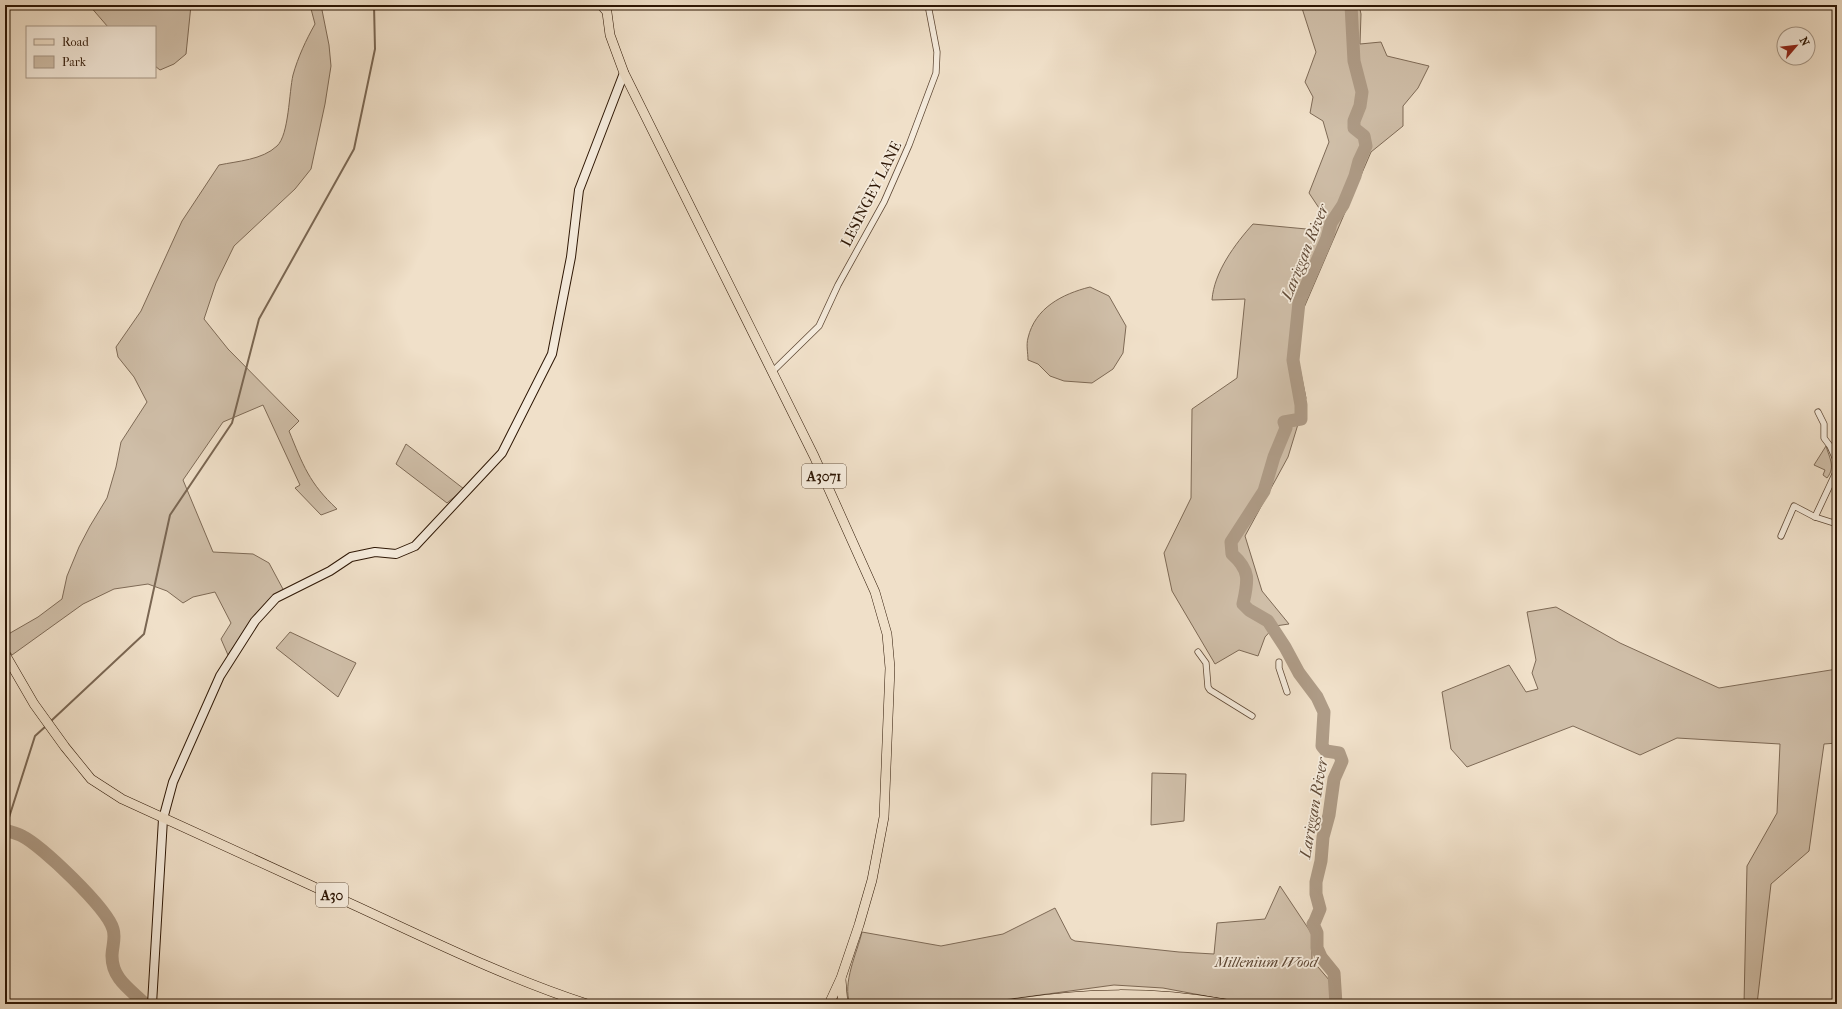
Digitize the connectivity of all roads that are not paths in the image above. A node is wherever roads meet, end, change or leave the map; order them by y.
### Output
1 (599, 5) edge
2 (928, 5) edge
3 (606, 9) edge
4 (624, 73) junction
5 (773, 371) junction
6 (1818, 412) dead end
7 (1837, 462) edge
8 (1837, 470) edge
9 (1815, 517) junction
10 (1837, 524) edge
11 (1781, 536) dead end
12 (1198, 652) dead end
13 (5, 654) edge
14 (1279, 662) dead end
15 (1287, 692) dead end
16 (1252, 716) dead end
17 (163, 819) junction
18 (841, 978) junction
19 (152, 1001) edge
20 (587, 1004) edge
21 (829, 1004) edge
22 (843, 1004) edge
23 (1012, 1004) edge
24 (1226, 1004) edge

1 - 3 street
2 - 5 street, LESINGEY LANE
3 - 4 main road, A3071
4 - 5 main road, A3071
4 - 17 main road
5 - 18 main road, A3071
6 - 7 street
8 - 9 street
9 - 10 street
9 - 11 street
12 - 16 street
13 - 17 main road, A30
14 - 15 street
17 - 19 main road
17 - 20 main road, A30
18 - 21 main road, A3071
18 - 22 main road, A3071
23 - 24 main road

